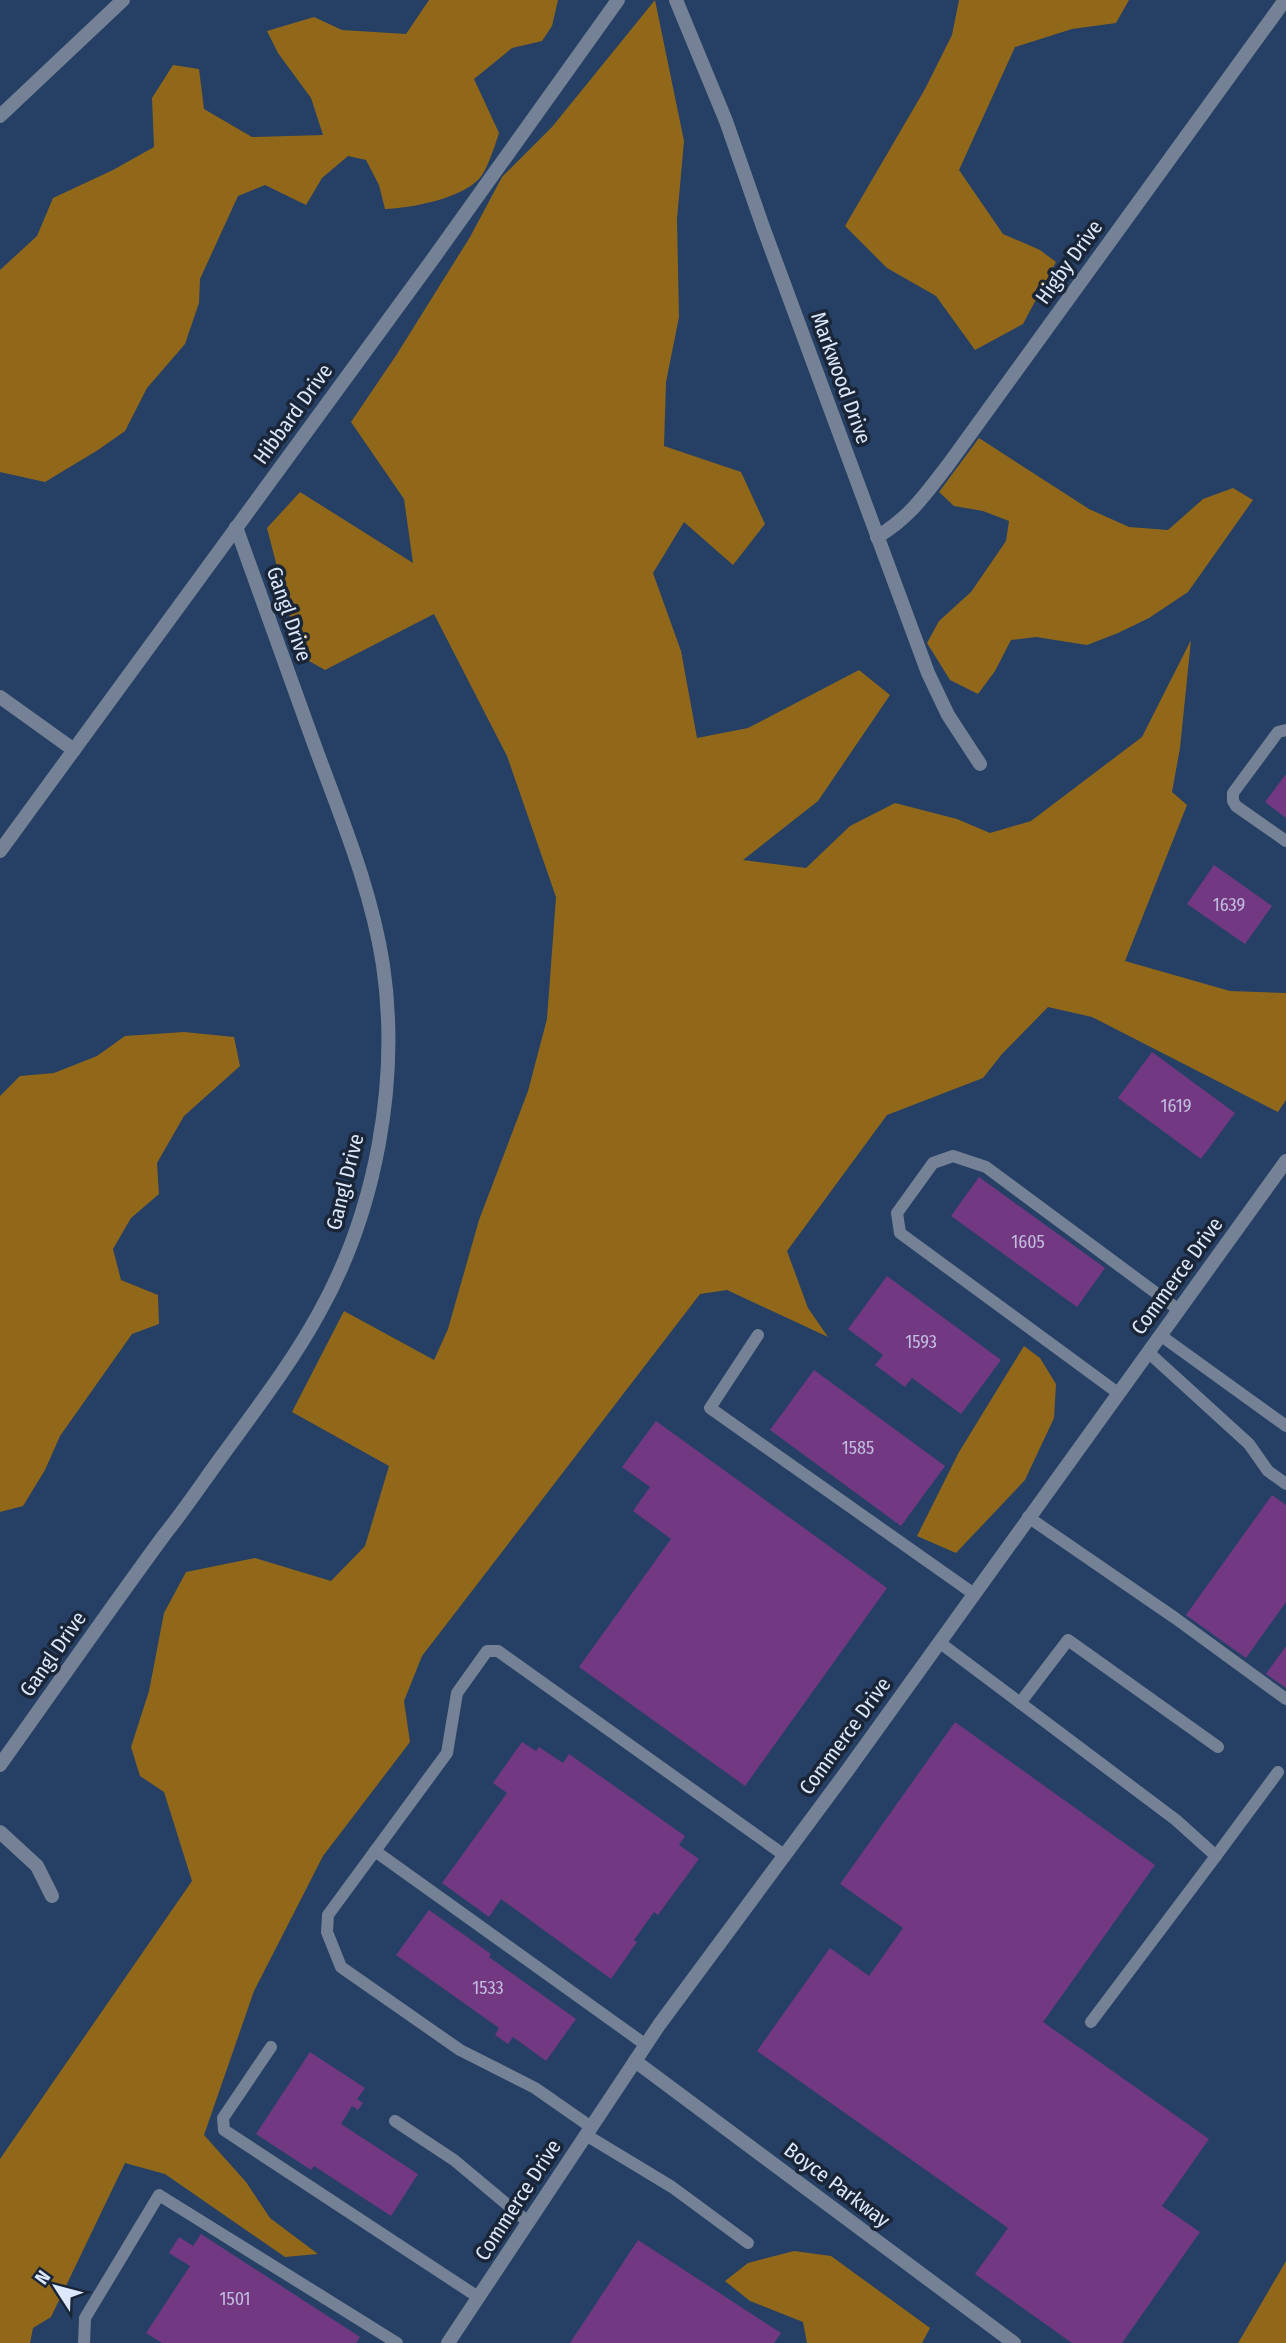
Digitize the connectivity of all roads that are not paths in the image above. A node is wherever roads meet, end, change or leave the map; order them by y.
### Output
1 (123, 0) edge
2 (618, 0) edge
3 (676, 0) edge
4 (1285, 0) edge
5 (0, 117) edge
6 (236, 527) junction
7 (877, 537) junction
8 (0, 697) edge
9 (1286, 730) edge
10 (74, 750) junction
11 (980, 764) dead end
12 (1286, 842) edge
13 (0, 851) edge
14 (1286, 1161) edge
15 (1179, 1310) junction
16 (758, 1335) dead end
17 (1160, 1335) junction
18 (1148, 1352) junction
19 (1118, 1393) junction
20 (1286, 1426) edge
21 (1286, 1484) edge
22 (1028, 1517) junction
23 (974, 1594) junction
24 (939, 1642) junction
25 (1286, 1699) edge
26 (1020, 1703) junction
27 (1217, 1747) dead end
28 (0, 1765) edge
29 (1278, 1772) dead end
30 (0, 1832) edge
31 (375, 1851) junction
32 (784, 1855) junction
33 (1216, 1856) junction
34 (52, 1896) dead end
35 (1091, 2022) dead end
36 (646, 2045) junction
37 (271, 2047) dead end
38 (635, 2061) junction
39 (395, 2121) dead end
40 (588, 2131) junction
41 (528, 2222) junction
42 (748, 2243) dead end
43 (478, 2297) junction
44 (84, 2343) edge
45 (397, 2343) edge
46 (448, 2343) edge
47 (1014, 2343) edge

1 - 5 street
2 - 6 street, Hibbard Drive
3 - 7 street, Markwood Drive
4 - 7 street, Higby Drive
6 - 10 street, Hibbard Drive
6 - 28 street, Gangl Drive
7 - 11 street, Markwood Drive
8 - 10 street
9 - 12 lane
10 - 13 street, Hibbard Drive
14 - 15 street, Commerce Drive
15 - 17 street, Commerce Drive
15 - 19 lane
16 - 23 lane
17 - 18 street, Commerce Drive
17 - 20 lane
18 - 19 street, Commerce Drive
18 - 21 lane
19 - 22 street, Commerce Drive
22 - 23 street, Commerce Drive
22 - 25 lane
23 - 24 street, Commerce Drive
24 - 26 lane
24 - 32 street, Commerce Drive
26 - 27 lane
26 - 33 lane
29 - 33 lane
30 - 34 street
31 - 32 lane
31 - 36 lane
31 - 40 lane
32 - 36 street, Commerce Drive
33 - 35 lane
36 - 38 street, Commerce Drive
37 - 43 lane
38 - 40 street, Commerce Drive
38 - 47 street, Boyce Parkway
39 - 41 lane
40 - 41 street, Commerce Drive
40 - 42 lane
41 - 43 street, Commerce Drive
43 - 46 street, Commerce Drive
44 - 45 lane

